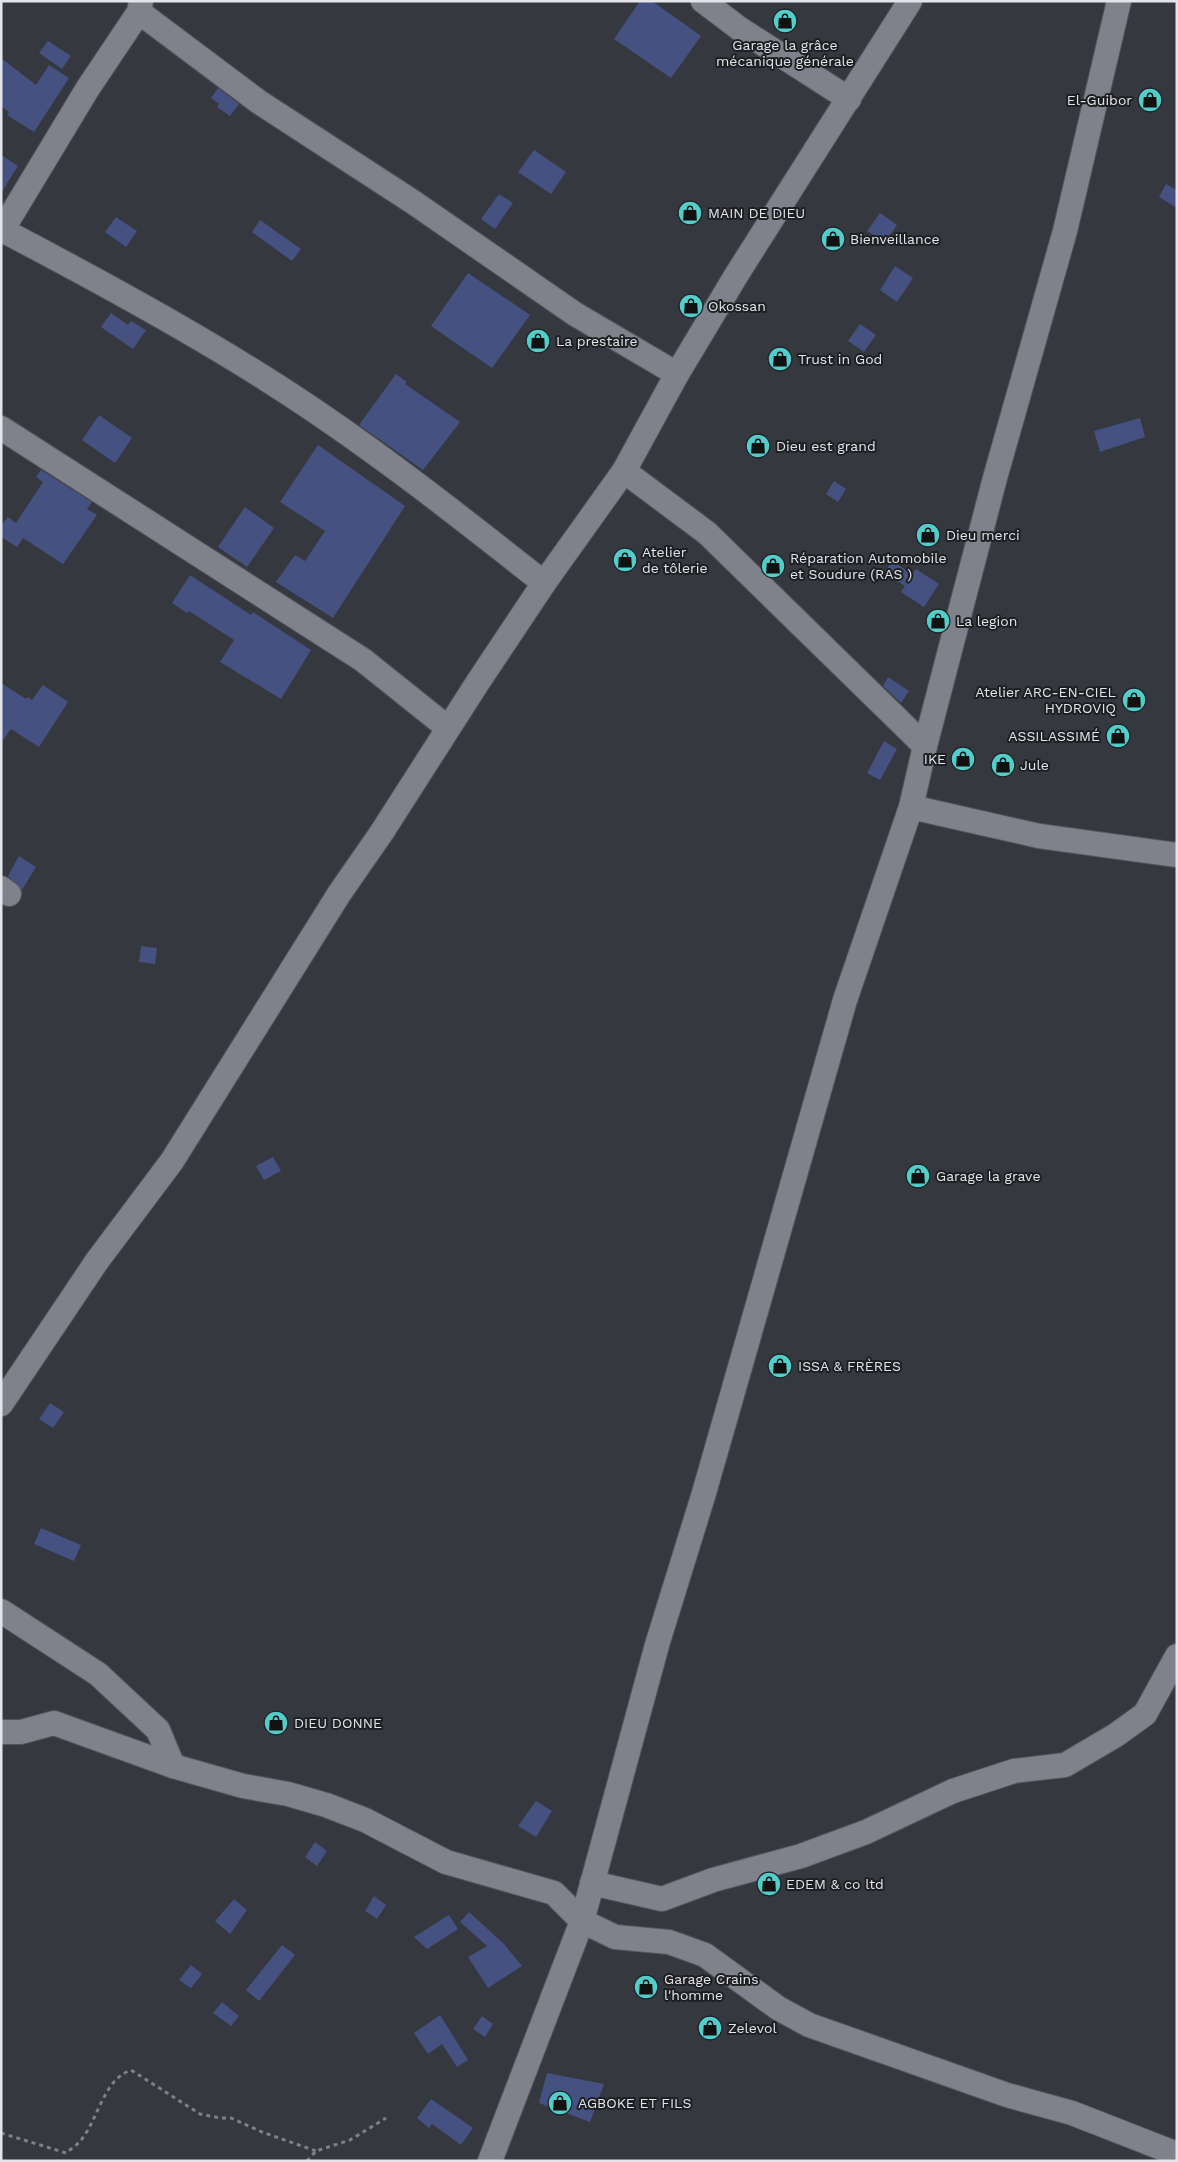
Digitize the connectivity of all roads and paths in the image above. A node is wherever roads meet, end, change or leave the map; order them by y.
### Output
1 (703, 1) edge
2 (910, 1) edge
3 (1120, 1) edge
4 (140, 6) edge
5 (848, 99) junction
6 (2, 231) edge
7 (677, 374) junction
8 (1, 428) edge
9 (624, 471) junction
10 (544, 583) junction
11 (448, 728) junction
12 (925, 746) junction
13 (911, 807) junction
14 (1177, 855) edge
15 (1, 1404) edge
16 (1, 1611) edge
17 (1177, 1656) edge
18 (1, 1732) edge
19 (173, 1766) junction
20 (592, 1883) junction
21 (582, 1921) junction
22 (386, 2118) dead end
23 (1, 2133) edge
24 (316, 2150) junction
25 (1177, 2154) edge
26 (307, 2161) edge
27 (490, 2161) edge

1 - 5 street
2 - 5 street
3 - 12 street
4 - 6 street
4 - 7 street
5 - 7 street
6 - 10 street
7 - 9 street
8 - 11 street
9 - 10 street
9 - 12 street
10 - 11 street
11 - 15 street
12 - 13 street
13 - 14 street
13 - 20 street
16 - 19 street
17 - 20 street
18 - 19 street
19 - 21 street
20 - 21 street
21 - 25 street
21 - 27 street
22 - 24 path
23 - 24 path
24 - 26 path

